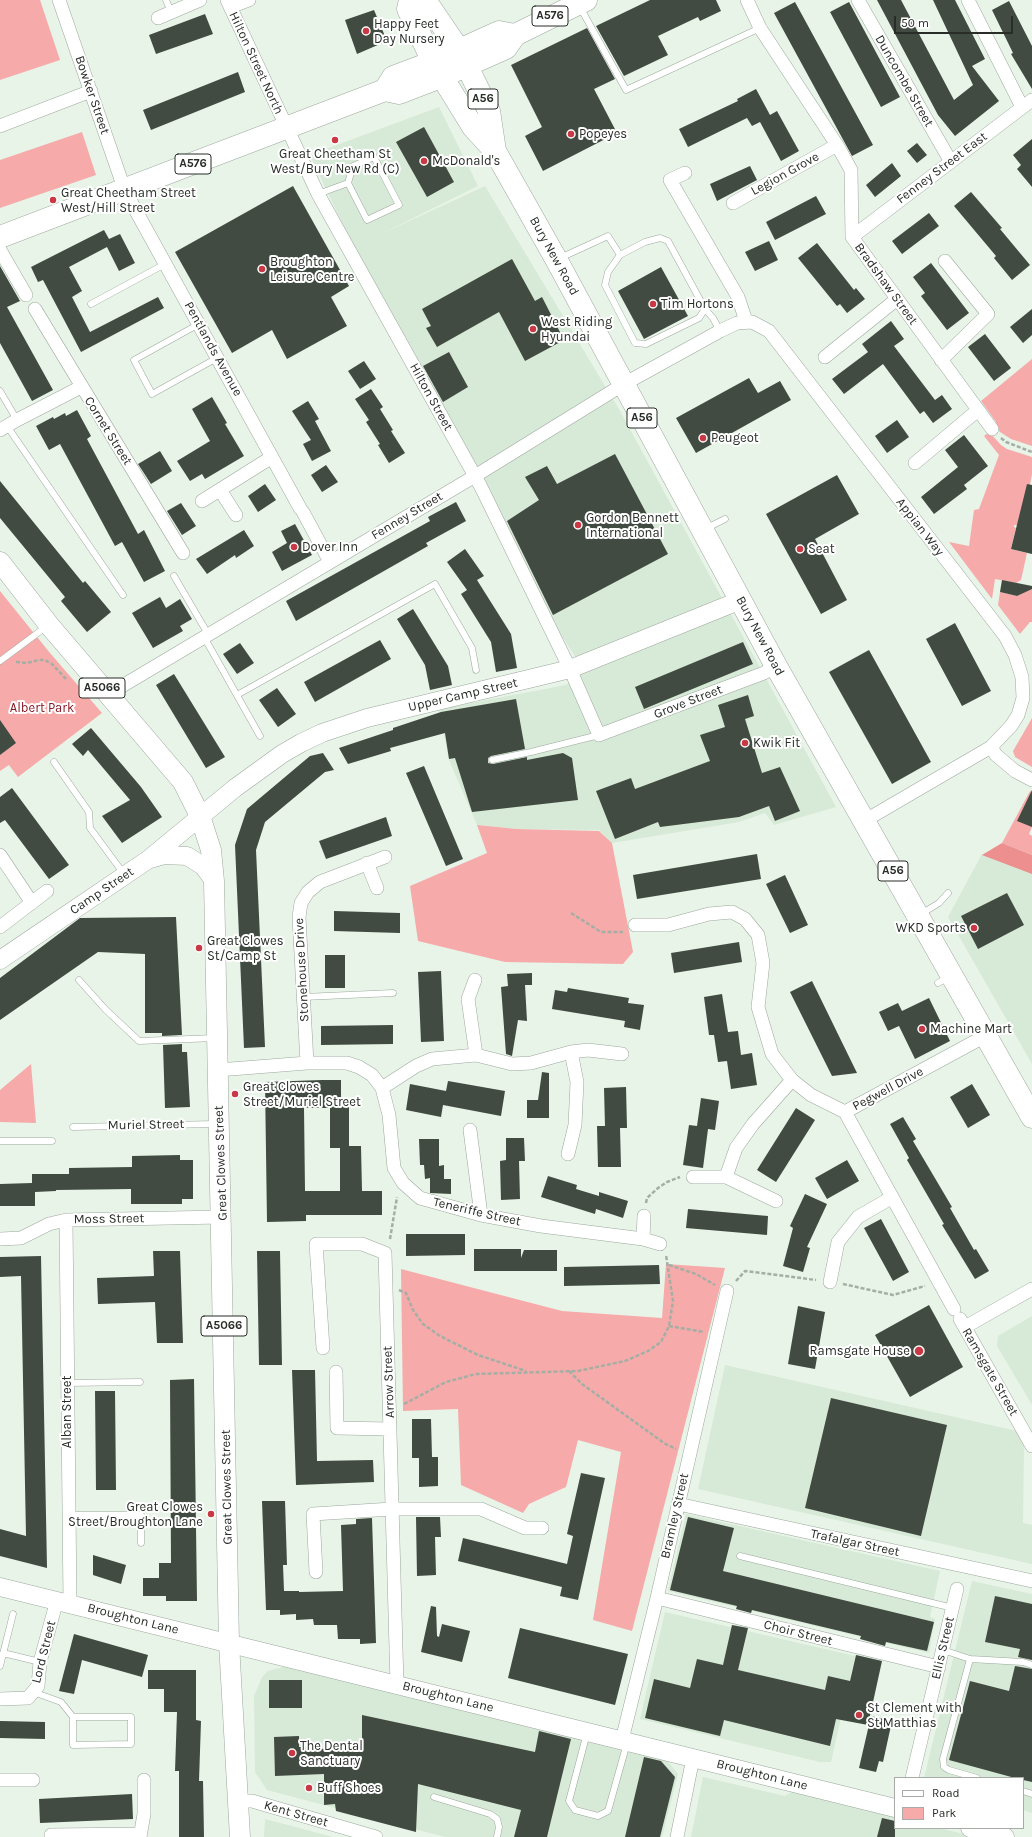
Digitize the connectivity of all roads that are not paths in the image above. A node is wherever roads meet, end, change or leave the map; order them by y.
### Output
1 (59, 0) edge
2 (200, 0) edge
3 (249, 0) edge
4 (410, 0) edge
5 (425, 0) edge
6 (747, 0) edge
7 (858, 0) edge
8 (968, 0) edge
9 (582, 2) edge
10 (228, 3) edge
11 (168, 6) edge
12 (158, 18) dead end
13 (760, 28) junction
14 (463, 58) junction
15 (438, 69) junction
16 (91, 91) junction
17 (1027, 103) edge
18 (0, 126) edge
19 (286, 126) junction
20 (837, 145) junction
21 (495, 151) junction
22 (951, 162) junction
23 (685, 173) dead end
24 (348, 183) junction
25 (125, 190) junction
26 (318, 194) junction
27 (733, 203) dead end
28 (0, 237) edge
29 (852, 237) junction
30 (0, 250) edge
31 (620, 255) junction
32 (556, 259) junction
33 (945, 261) dead end
34 (166, 264) junction
35 (26, 295) dead end
36 (897, 299) junction
37 (91, 304) dead end
38 (35, 309) dead end
39 (705, 309) junction
40 (746, 321) junction
41 (199, 324) junction
42 (720, 331) junction
43 (825, 357) dead end
44 (217, 358) junction
45 (941, 360) junction
46 (624, 384) junction
47 (81, 388) junction
48 (0, 391) edge
49 (978, 410) junction
50 (8, 425) edge
51 (992, 430) road end
52 (272, 457) junction
53 (915, 463) dead end
54 (475, 476) junction
55 (220, 490) junction
56 (202, 501) dead end
57 (236, 514) dead end
58 (725, 519) dead end
59 (703, 530) junction
60 (183, 552) dead end
61 (0, 562) edge
62 (330, 562) junction
63 (174, 576) dead end
64 (124, 595) dead end
65 (740, 600) junction
66 (49, 625) junction
67 (206, 635) junction
68 (2, 660) edge
69 (776, 666) junction
70 (570, 669) junction
71 (476, 670) dead end
72 (1027, 676) edge
73 (107, 695) junction
74 (237, 695) junction
75 (599, 735) junction
76 (260, 736) dead end
77 (991, 747) junction
78 (492, 760) dead end
79 (54, 762) dead end
80 (1032, 780) edge
81 (200, 816) junction
82 (864, 822) junction
83 (0, 855) edge
84 (385, 856) dead end
85 (149, 860) junction
86 (367, 864) junction
87 (125, 876) junction
88 (214, 881) junction
89 (377, 888) dead end
90 (47, 891) dead end
91 (948, 893) dead end
92 (32, 903) junction
93 (918, 916) junction
94 (635, 925) road end
95 (0, 927) edge
96 (0, 960) edge
97 (79, 980) dead end
98 (475, 980) dead end
99 (393, 993) dead end
100 (303, 997) junction
101 (987, 1035) junction
102 (217, 1038) junction
103 (571, 1052) junction
104 (622, 1054) dead end
105 (476, 1055) junction
106 (307, 1063) junction
107 (218, 1070) junction
108 (792, 1080) junction
109 (382, 1088) junction
110 (1030, 1107) edge
111 (845, 1112) junction
112 (219, 1124) junction
113 (73, 1127) dead end
114 (470, 1130) dead end
115 (0, 1141) edge
116 (52, 1141) dead end
117 (568, 1154) dead end
118 (693, 1177) road end
119 (726, 1177) junction
120 (891, 1198) junction
121 (776, 1201) dead end
122 (481, 1215) junction
123 (644, 1216) road end
124 (222, 1217) junction
125 (66, 1220) junction
126 (0, 1239) edge
127 (643, 1239) junction
128 (660, 1244) road end
129 (830, 1282) road end
130 (1032, 1289) edge
131 (727, 1291) road end
132 (959, 1318) junction
133 (323, 1348) dead end
134 (336, 1372) dead end
135 (140, 1382) dead end
136 (67, 1383) junction
137 (390, 1429) junction
138 (1032, 1446) edge
139 (678, 1504) junction
140 (392, 1509) junction
141 (68, 1515) junction
142 (542, 1528) dead end
143 (141, 1543) dead end
144 (740, 1556) dead end
145 (316, 1572) dead end
146 (1032, 1582) edge
147 (0, 1587) edge
148 (957, 1589) dead end
149 (657, 1598) junction
150 (63, 1602) junction
151 (952, 1608) junction
152 (14, 1614) dead end
153 (230, 1643) junction
154 (943, 1650) junction
155 (4, 1653) junction
156 (970, 1659) junction
157 (40, 1662) junction
158 (1032, 1665) edge
159 (0, 1666) edge
160 (939, 1667) junction
161 (397, 1685) junction
162 (33, 1692) junction
163 (0, 1699) edge
164 (73, 1717) junction
165 (588, 1732) junction
166 (624, 1741) junction
167 (693, 1758) junction
168 (912, 1777) edge
169 (974, 1777) edge
170 (0, 1780) edge
171 (33, 1780) dead end
172 (144, 1780) dead end
173 (434, 1797) dead end
174 (239, 1801) junction
175 (894, 1808) edge
176 (974, 1829) edge
177 (140, 1836) edge
178 (51, 1837) edge
179 (240, 1837) edge
180 (376, 1837) edge
181 (497, 1837) edge
182 (677, 1837) edge
183 (1005, 1837) edge

1 - 16 street, Bowker Street
2 - 11 street
3 - 10 street
4 - 15 highway, Bury New Road / A56
5 - 14 highway, Bury New Road / A56
6 - 13 street, Bradshaw Street
7 - 22 street, Duncombe Street
8 - 17 street
9 - 13 lane
9 - 14 highway, A576
10 - 19 street, Hilton Street North
11 - 12 street
13 - 20 street, Bradshaw Street
14 - 15 highway, A576
14 - 21 highway, Bury New Road / A56
15 - 19 highway, A576
15 - 21 highway, Bury New Road / A56
16 - 18 street
16 - 25 street, Bowker Street
17 - 22 street, Fenney Street East
19 - 25 highway, A576
19 - 26 street, Hilton Street
20 - 27 street, Legion Grove
20 - 29 street, Bradshaw Street
21 - 32 highway, Bury New Road / A56
22 - 29 street, Fenney Street East
23 - 40 street
24 - 24 lane
24 - 26 lane
25 - 28 highway, A576
25 - 34 street, Pentlands Avenue
26 - 54 street, Hilton Street
29 - 36 street, Bradshaw Street
30 - 35 street
31 - 32 lane
31 - 39 lane
31 - 39 lane
32 - 46 highway, Bury New Road / A56
33 - 45 street
34 - 37 lane
34 - 41 street, Pentlands Avenue
36 - 43 street
36 - 45 street, Bradshaw Street
38 - 47 street, Cornet Street
39 - 42 lane
40 - 42 street
40 - 72 street, Appian Way
41 - 44 street, Pentlands Avenue
41 - 44 lane
42 - 46 street
44 - 52 street, Pentlands Avenue
45 - 49 street, Bradshaw Street
46 - 54 street, Fenney Street
46 - 59 highway, Bury New Road / A56
47 - 50 street
47 - 60 street, Cornet Street
48 - 50 lane
49 - 51 street, Bradshaw Street
49 - 53 street
50 - 64 lane
52 - 55 street
52 - 62 street, Pentlands Avenue
54 - 62 street, Fenney Street
54 - 70 street, Hilton Street
55 - 56 street
55 - 57 street
58 - 59 lane
59 - 65 highway, Bury New Road / A56
61 - 66 main road, Great Clowes Street / A5066
62 - 67 street, Fenney Street
63 - 67 lane
65 - 69 highway, Bury New Road / A56
65 - 70 street, Upper Camp Street
66 - 68 lane
66 - 73 main road, Great Clowes Street / A5066
67 - 73 street, Fenney Street
67 - 74 lane
69 - 75 street, Grove Street
69 - 82 highway, Bury New Road / A56
70 - 75 street, Hilton Street
70 - 81 street, Upper Camp Street
71 - 74 lane
72 - 77 street, Appian Way
73 - 81 main road, Great Clowes Street / A5066
74 - 76 lane
75 - 78 lane
77 - 80 street
77 - 82 street, Appian Way
79 - 87 lane
81 - 85 street, Camp Street
81 - 88 main road, Great Clowes Street / A5066
82 - 93 highway, Bury New Road / A56
83 - 92 street
84 - 86 street, Stonehouse Drive
85 - 87 street, Camp Street
85 - 88 street
86 - 89 street
86 - 100 street, Stonehouse Drive
87 - 96 street, Camp Street
88 - 102 main road, Great Clowes Street / A5066
90 - 92 street
91 - 93 lane
92 - 95 street
93 - 101 highway, Bury New Road / A56
94 - 108 street, Pegwell Drive
97 - 102 lane
98 - 105 street
99 - 100 lane
100 - 106 street, Stonehouse Drive
101 - 110 highway, Bury New Road / A56
101 - 111 street, Pegwell Drive
102 - 107 main road, Great Clowes Street / A5066
103 - 104 street
103 - 105 street
103 - 117 street
105 - 109 street
106 - 107 street, Teneriffe Street
106 - 109 street, Teneriffe Street
107 - 112 main road, Great Clowes Street / A5066
108 - 111 street, Pegwell Drive
108 - 119 street
109 - 122 street, Teneriffe Street
111 - 120 street, Ramsgate Street
112 - 113 lane, Muriel Street
112 - 124 main road, Great Clowes Street / A5066
114 - 122 street
115 - 116 lane
118 - 119 street
119 - 121 street
120 - 129 street
120 - 132 street, Ramsgate Street
122 - 127 street, Teneriffe Street
123 - 127 street
124 - 125 street, Moss Street
124 - 153 main road, Great Clowes Street / A5066
125 - 126 street, Moss Street
125 - 136 street, Alban Street
127 - 128 street, Teneriffe Street
130 - 132 street
131 - 139 street, Bramley Street
132 - 138 street, Ramsgate Street
133 - 137 street, Arrow Street
134 - 137 street
135 - 136 lane
136 - 141 street, Alban Street
137 - 140 street, Arrow Street
139 - 146 street, Trafalgar Street
139 - 149 street, Bramley Street
140 - 142 street
140 - 145 street
140 - 161 street, Arrow Street
141 - 143 lane
141 - 150 street, Alban Street
144 - 151 lane
147 - 150 street, Broughton Lane
148 - 151 street, Ellis Street
149 - 160 street, Choir Street
149 - 166 street, Bramley Street
150 - 153 street, Broughton Lane
150 - 157 street, Lord Street
151 - 154 street, Ellis Street
152 - 155 lane
153 - 161 street, Broughton Lane
153 - 174 main road, Great Clowes Street / A5066
154 - 156 lane
154 - 160 street, Ellis Street
155 - 157 lane
155 - 159 lane
156 - 158 lane
156 - 169 lane
157 - 162 street, Lord Street
160 - 168 street, Ellis Street
161 - 165 street, Broughton Lane
162 - 163 street, Lord Street
162 - 164 lane
164 - 164 lane
165 - 166 street, Broughton Lane
165 - 166 lane
166 - 167 street, Broughton Lane
167 - 175 street, Broughton Lane
167 - 182 street
170 - 171 street
172 - 177 street
173 - 181 lane
174 - 179 main road, Great Clowes Street / A5066
174 - 180 street, Kent Street
176 - 183 street
177 - 178 street

